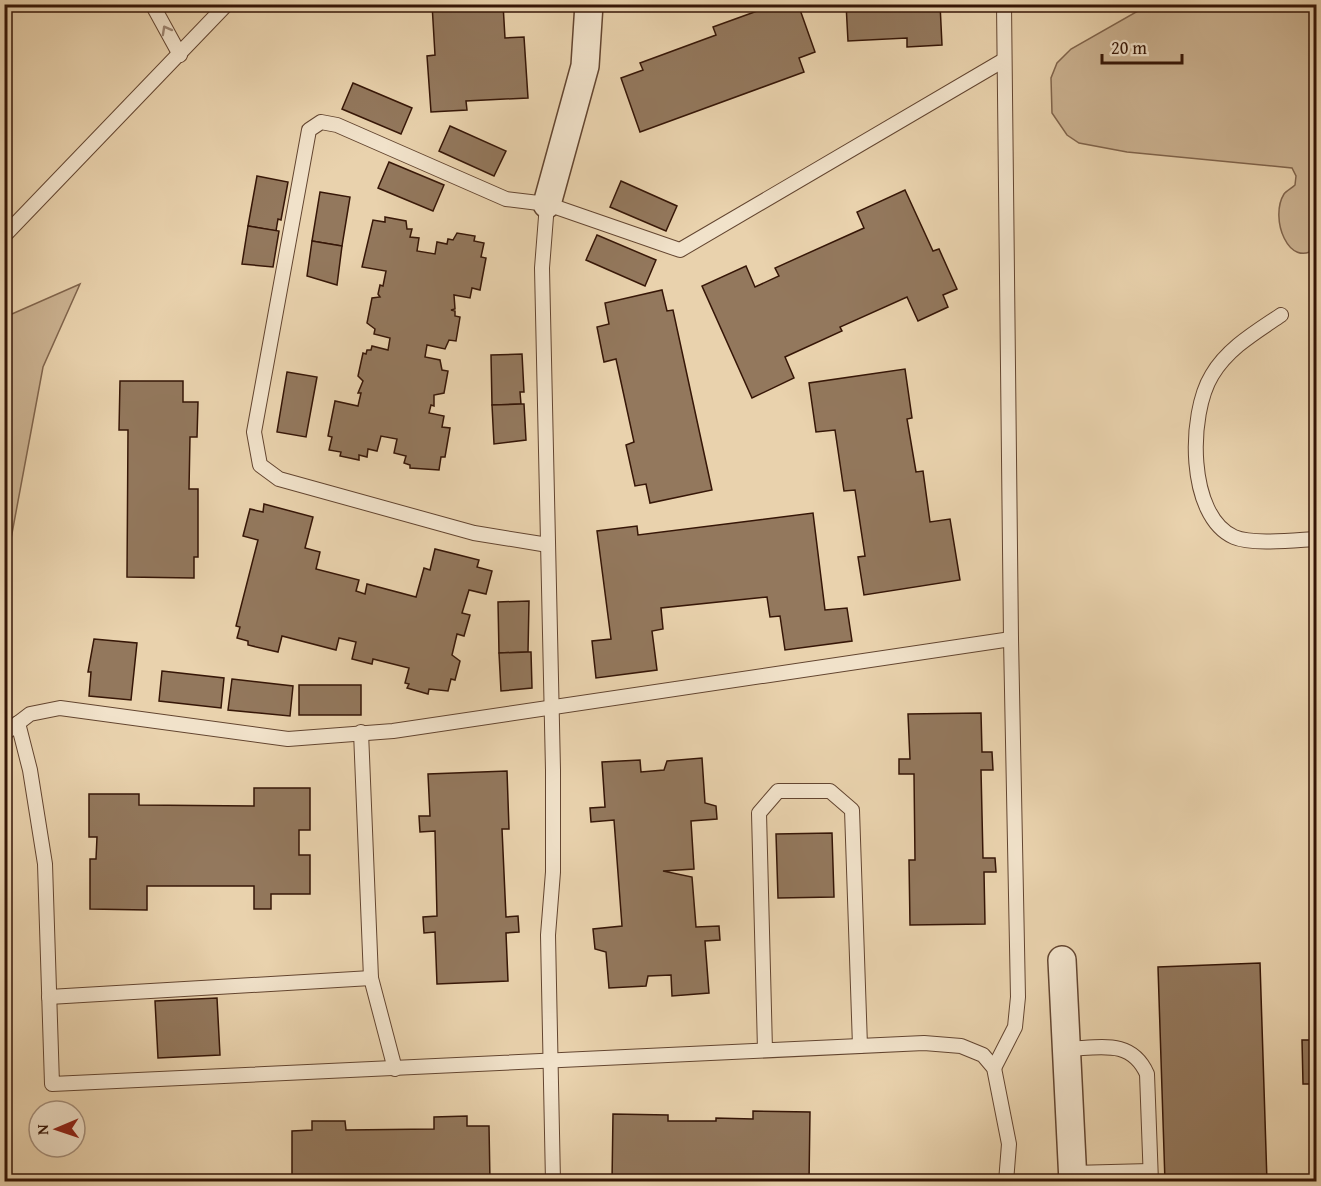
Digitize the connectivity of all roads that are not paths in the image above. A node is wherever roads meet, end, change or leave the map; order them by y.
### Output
1 (152, 4) edge
2 (227, 4) edge
3 (589, 4) edge
4 (1004, 4) edge
5 (180, 54) junction
6 (1004, 60) junction
7 (547, 204) junction
8 (4, 236) edge
9 (1281, 315) dead end
10 (1317, 539) edge
11 (548, 545) junction
12 (1011, 639) junction
13 (551, 706) junction
14 (18, 723) junction
15 (361, 732) junction
16 (4, 734) edge
17 (1062, 960) dead end
18 (371, 978) junction
19 (49, 997) junction
20 (860, 1046) junction
21 (1066, 1049) junction
22 (765, 1050) junction
23 (549, 1061) junction
24 (994, 1068) junction
25 (395, 1069) junction
26 (1150, 1176) edge
27 (1072, 1177) edge
28 (553, 1182) edge
29 (1006, 1182) edge

5 -> 1 lane
2 - 5 lane
3 - 7 street
4 - 6 lane
5 - 8 lane
6 - 7 lane
6 - 12 lane
7 - 11 lane
7 - 11 lane
9 - 10 lane
11 - 13 lane
12 - 13 lane
12 - 24 lane
13 - 15 lane
13 - 23 lane
14 - 15 lane
14 - 16 lane
14 - 19 lane
15 - 18 lane
17 - 21 street
18 - 19 lane
18 - 25 lane
19 - 25 lane
20 - 22 lane
20 - 22 lane
20 - 24 lane
21 - 26 lane
21 - 27 street
22 - 23 lane
23 - 25 lane
23 - 28 lane
24 - 29 lane
26 - 27 lane

